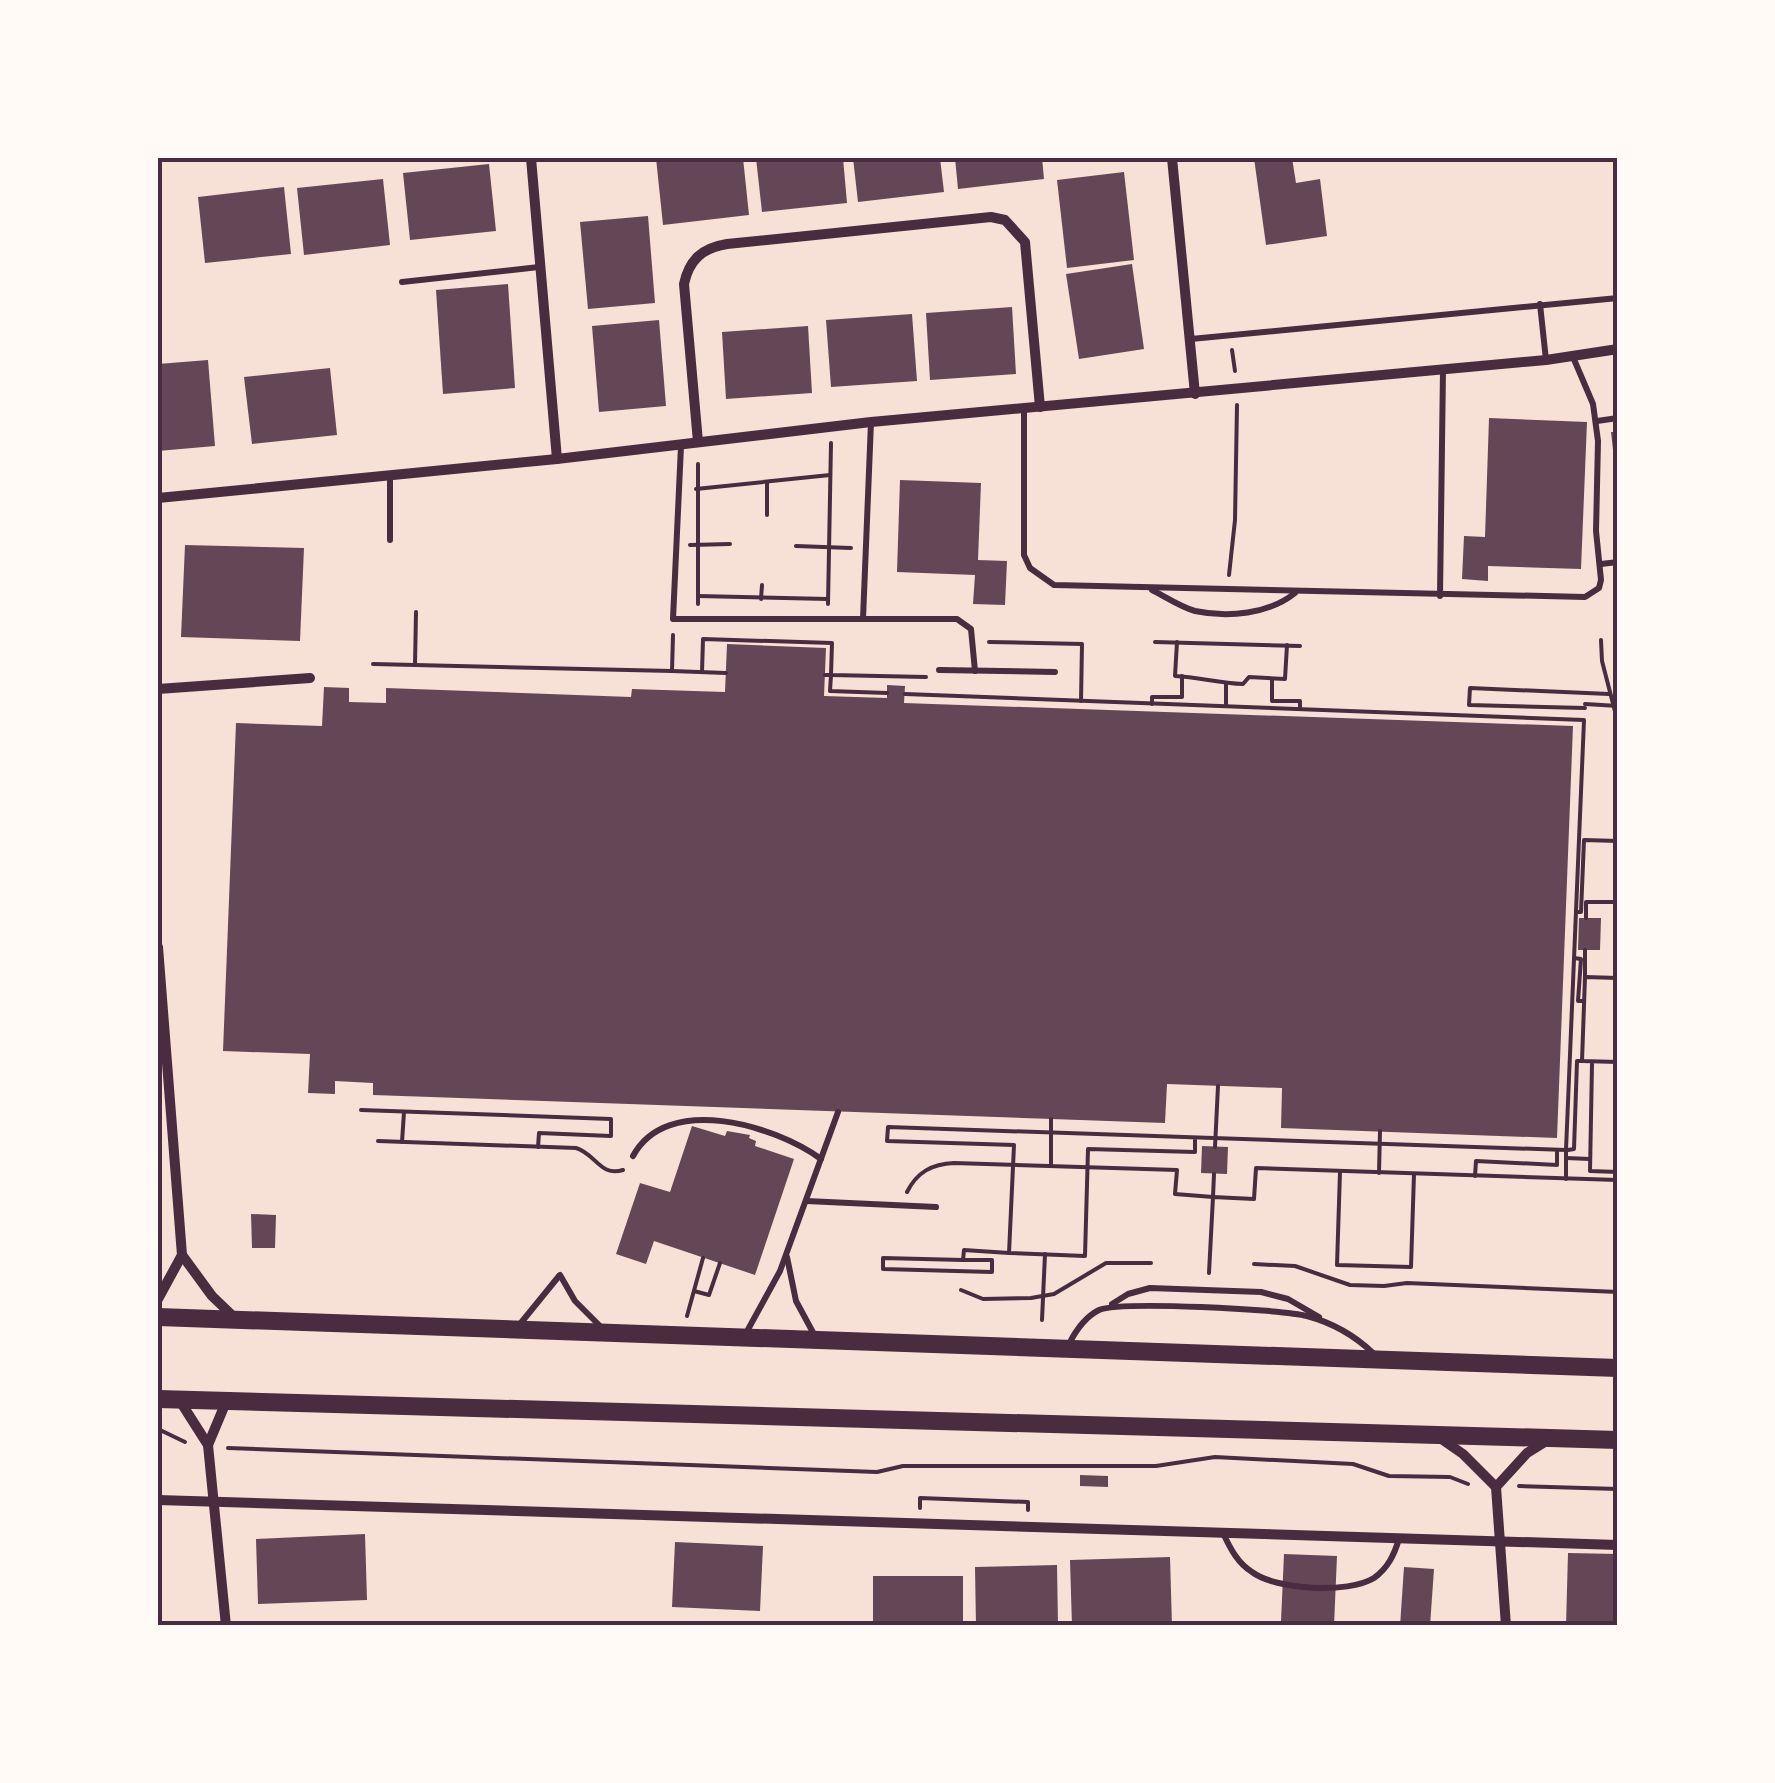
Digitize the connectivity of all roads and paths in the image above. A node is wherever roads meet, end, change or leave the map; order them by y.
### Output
1 (531, 158) edge
2 (1172, 158) edge
3 (540, 266) junction
4 (402, 282) dead end
5 (1618, 298) edge
6 (1540, 304) junction
7 (1231, 335) junction
8 (1191, 339) junction
9 (1618, 352) edge
10 (1573, 356) junction
11 (1546, 360) junction
12 (1442, 370) junction
13 (1237, 390) junction
14 (1195, 394) junction
15 (1040, 407) junction
16 (1024, 408) junction
17 (1618, 418) edge
18 (1596, 421) junction
19 (870, 422) junction
20 (832, 427) junction
21 (698, 442) junction
22 (681, 444) junction
23 (557, 459) junction
24 (390, 474) junction
25 (830, 475) junction
26 (767, 482) junction
27 (698, 489) junction
28 (679, 491) junction
29 (158, 498) edge
30 (767, 514) dead end
31 (390, 540) dead end
32 (698, 544) junction
33 (730, 544) dead end
34 (676, 545) junction
35 (796, 546) dead end
36 (829, 547) junction
37 (866, 548) junction
38 (1618, 562) edge
39 (1601, 564) junction
40 (1146, 588) junction
41 (1227, 590) junction
42 (1298, 592) junction
43 (698, 596) junction
44 (1440, 596) junction
45 (828, 599) junction
46 (416, 612) dead end
47 (827, 618) junction
48 (863, 618) junction
49 (673, 619) junction
50 (698, 619) junction
51 (1601, 640) dead end
52 (974, 642) junction
53 (1155, 642) dead end
54 (1177, 642) junction
55 (1287, 645) junction
56 (1300, 646) dead end
57 (373, 664) dead end
58 (414, 666) junction
59 (939, 670) joint
60 (975, 671) junction
61 (672, 672) junction
62 (702, 672) junction
63 (1055, 672) dead end
64 (726, 673) dead end
65 (828, 675) junction
66 (1182, 676) junction
67 (310, 678) dead end
68 (1272, 679) junction
69 (1226, 683) junction
70 (158, 689) edge
71 (887, 693) dead end
72 (1586, 693) junction
73 (905, 694) dead end
74 (1609, 694) junction
75 (1081, 701) junction
76 (1152, 704) junction
77 (1226, 706) junction
78 (1585, 706) junction
79 (1615, 706) edge
80 (1300, 710) junction
81 (1584, 720) junction
82 (1618, 723) edge
83 (1618, 841) edge
84 (1618, 902) edge
85 (1576, 912) junction
86 (1586, 918) dead end
87 (158, 947) edge
88 (1585, 950) dead end
89 (1574, 958) junction
90 (158, 960) edge
91 (1585, 977) junction
92 (1618, 978) edge
93 (1584, 1001) junction
94 (1582, 1062) junction
95 (1592, 1062) junction
96 (1618, 1062) edge
97 (1218, 1086) dead end
98 (361, 1110) dead end
99 (404, 1112) junction
100 (838, 1112) dead end
101 (1051, 1119) dead end
102 (1380, 1132) dead end
103 (1050, 1133) junction
104 (1196, 1138) junction
105 (1216, 1139) junction
106 (378, 1141) dead end
107 (402, 1142) junction
108 (1380, 1144) junction
109 (538, 1147) junction
110 (1215, 1147) dead end
111 (1557, 1150) junction
112 (1566, 1150) junction
113 (633, 1156) joint
114 (1566, 1158) junction
115 (821, 1159) junction
116 (1590, 1159) junction
117 (1013, 1165) junction
118 (1051, 1166) junction
119 (1088, 1168) junction
120 (1340, 1172) junction
121 (1618, 1172) edge
122 (1379, 1173) junction
123 (1214, 1174) dead end
124 (1414, 1174) junction
125 (1475, 1176) junction
126 (1566, 1178) junction
127 (1618, 1180) edge
128 (1212, 1197) junction
129 (806, 1201) junction
130 (904, 1206) junction
131 (936, 1207) dead end
132 (787, 1253) junction
133 (1009, 1253) junction
134 (1045, 1254) junction
135 (182, 1255) junction
136 (703, 1258) dead end
137 (963, 1260) junction
138 (720, 1263) dead end
139 (1152, 1263) dead end
140 (1254, 1264) dead end
141 (694, 1290) junction
142 (961, 1290) dead end
143 (1208, 1290) junction
144 (1618, 1292) edge
145 (1043, 1296) junction
146 (158, 1299) edge
147 (1109, 1308) junction
148 (158, 1318) edge
149 (237, 1320) junction
150 (1042, 1320) dead end
151 (1324, 1322) junction
152 (515, 1328) junction
153 (606, 1332) junction
154 (682, 1334) junction
155 (744, 1336) junction
156 (816, 1339) junction
157 (1068, 1347) junction
158 (1378, 1358) junction
159 (1618, 1368) edge
160 (158, 1400) edge
161 (180, 1401) junction
162 (226, 1402) junction
163 (158, 1430) edge
164 (1438, 1436) junction
165 (1549, 1439) junction
166 (1618, 1440) edge
167 (190, 1444) dead end
168 (208, 1446) junction
169 (223, 1446) dead end
170 (1519, 1486) dead end
171 (1476, 1487) dead end
172 (1496, 1487) junction
173 (1618, 1489) edge
174 (945, 1499) dead end
175 (158, 1500) edge
176 (214, 1502) junction
177 (932, 1510) dead end
178 (1224, 1535) junction
179 (1398, 1539) junction
180 (1498, 1542) junction
181 (1618, 1546) edge
182 (226, 1626) edge
183 (1506, 1626) edge

1 - 3 street
2 - 8 street
3 - 4 lane
3 - 23 street
5 - 6 lane
6 - 7 lane
6 - 11 lane
7 - 8 lane
7 - 13 path
8 - 14 street
9 - 10 street
10 - 11 street
10 - 18 lane
11 - 12 street
12 - 13 street
12 - 44 lane
13 - 14 street
13 - 41 path
14 - 15 street
15 - 16 street
15 - 21 street
16 - 19 street
16 - 40 lane
17 - 18 lane
18 - 39 lane
19 - 20 street
19 - 37 lane
20 - 21 street
20 - 25 path
21 - 22 street
21 - 27 path
22 - 23 street
22 - 28 lane
23 - 24 street
24 - 29 street
24 - 31 lane
25 - 26 path
25 - 36 path
26 - 27 path
26 - 30 path
27 - 28 path
27 - 32 path
28 - 34 lane
32 - 33 path
32 - 34 path
32 - 43 path
34 - 49 lane
35 - 36 path
36 - 37 path
36 - 45 path
37 - 48 lane
38 - 39 lane
39 - 44 lane
40 - 41 lane
40 - 42 lane
41 - 42 lane
42 - 44 lane
43 - 45 path
43 - 50 path
45 - 47 path
46 - 58 path
47 - 48 lane
47 - 50 lane
48 - 52 lane
49 - 50 lane
49 - 61 path
51 - 74 path
52 - 60 lane
52 - 75 path
53 - 54 path
54 - 55 path
54 - 66 path
55 - 56 path
55 - 68 path
57 - 58 path
58 - 61 path
59 - 60 lane
59 - 65 path
60 - 63 lane
61 - 62 path
62 - 64 path
62 - 65 path
65 - 71 path
66 - 69 path
66 - 76 path
67 - 70 street
68 - 69 path
68 - 80 path
69 - 77 path
72 - 74 path
72 - 78 path
72 - 78 path
73 - 75 path
74 - 79 path
75 - 76 path
76 - 77 path
77 - 80 path
78 - 79 path
78 - 81 path
79 - 82 path
80 - 81 path
81 - 85 path
83 - 85 path
84 - 86 path
85 - 89 path
87 - 90 street
88 - 91 path
89 - 93 path
89 - 112 path
90 - 135 street
91 - 92 path
91 - 93 path
93 - 94 path
94 - 95 path
94 - 112 path
95 - 96 path
95 - 116 path
97 - 105 path
98 - 99 path
99 - 107 path
99 - 109 path
100 - 115 lane
101 - 103 path
102 - 108 path
103 - 104 path
103 - 117 path
103 - 118 path
104 - 105 path
104 - 119 path
105 - 108 path
105 - 110 path
106 - 107 path
107 - 109 path
108 - 111 path
108 - 122 path
109 - 113 path
111 - 112 path
111 - 125 path
112 - 114 path
113 - 115 lane
114 - 116 path
114 - 126 path
115 - 129 lane
116 - 121 path
117 - 118 path
117 - 130 path
117 - 133 path
118 - 119 path
119 - 128 path
119 - 134 path
120 - 122 path
120 - 124 path
120 - 128 path
122 - 124 path
123 - 128 path
124 - 125 path
125 - 126 path
126 - 127 path
128 - 143 path
129 - 130 lane
129 - 132 lane
130 - 131 lane
132 - 155 lane
132 - 156 lane
133 - 134 path
133 - 137 path
134 - 145 path
135 - 146 street
135 - 149 street
136 - 141 path
137 - 137 path
138 - 141 path
139 - 145 path
140 - 144 path
141 - 154 path
142 - 145 path
143 - 147 lane
143 - 151 lane
145 - 150 path
147 - 151 lane
147 - 157 lane
148 - 149 main road
149 - 152 main road
151 - 158 lane
152 - 153 main road
152 - 153 lane
153 - 154 main road
154 - 155 main road
155 - 156 main road
156 - 157 main road
157 - 158 main road
158 - 159 main road
160 - 161 main road
161 - 162 main road
161 - 168 street
162 - 164 main road
162 - 168 street
163 - 167 path
164 - 165 main road
164 - 172 street
165 - 166 main road
165 - 172 street
168 - 176 street
169 - 171 path
170 - 173 path
172 - 180 street
174 - 177 path
175 - 176 street
176 - 178 street
176 - 182 street
178 - 179 street
178 - 179 lane
179 - 180 street
180 - 181 street
180 - 183 street

